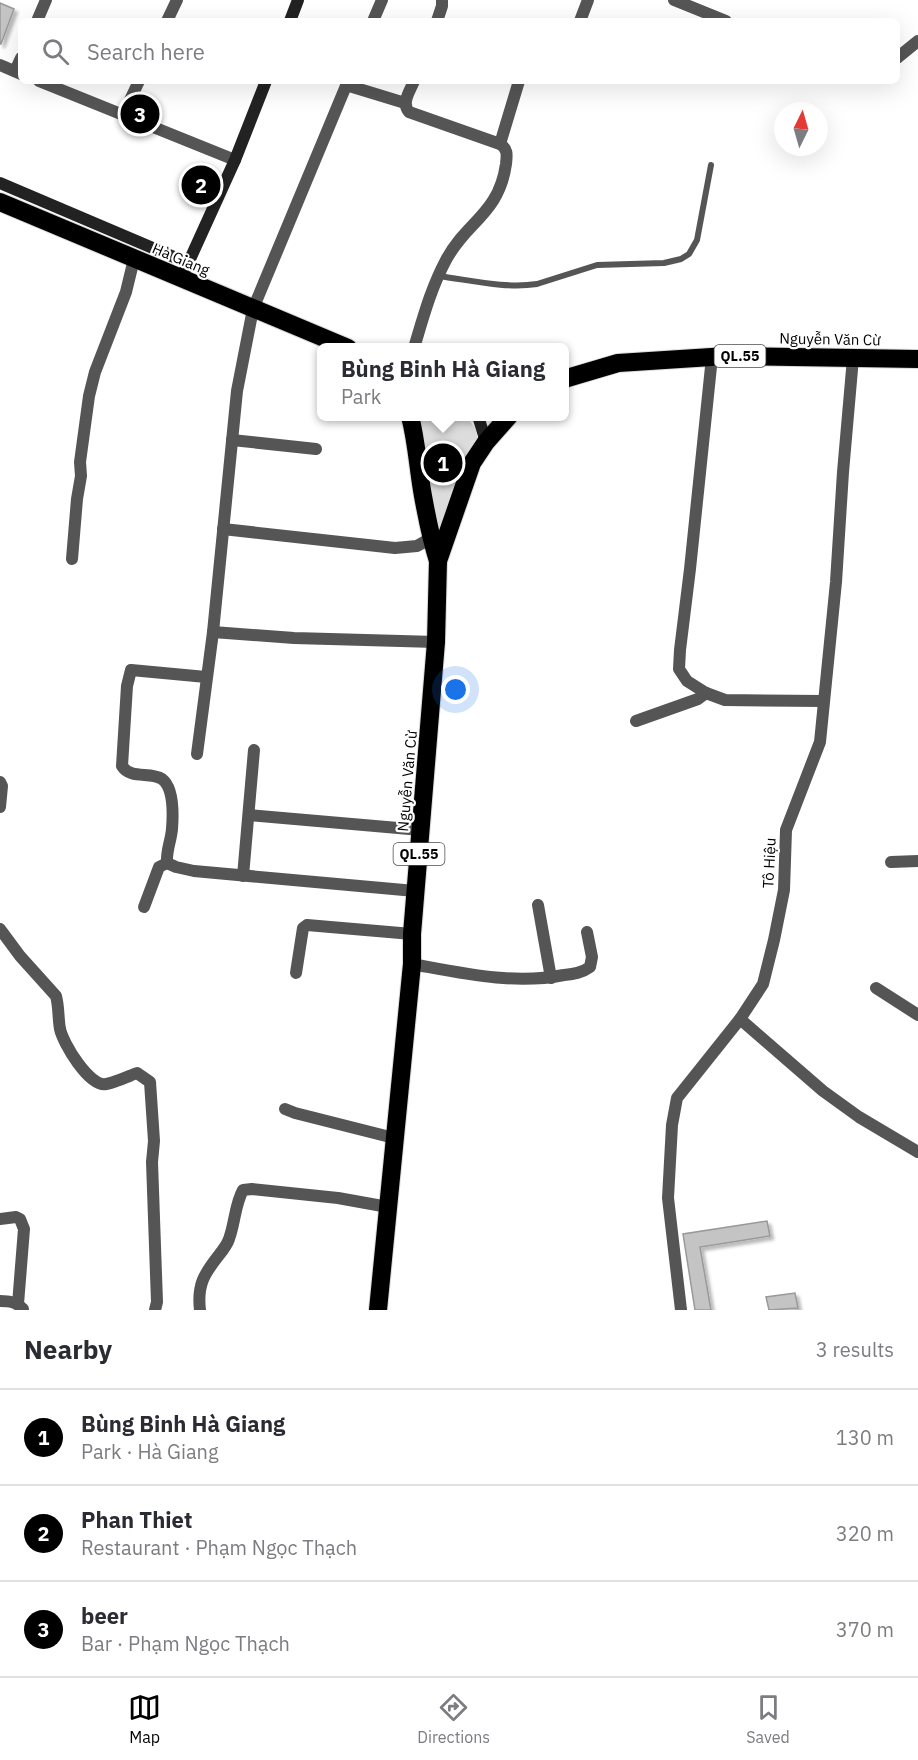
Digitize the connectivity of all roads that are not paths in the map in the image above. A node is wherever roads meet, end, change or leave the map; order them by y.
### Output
1 (46, 0) edge
2 (177, 0) edge
3 (298, 0) edge
4 (382, 0) edge
5 (442, 0) edge
6 (588, 0) edge
7 (674, 0) edge
8 (38, 18) edge
9 (168, 18) edge
10 (291, 18) edge
11 (374, 18) edge
12 (438, 18) edge
13 (581, 18) edge
14 (719, 18) edge
15 (918, 41) edge
16 (900, 56) edge
17 (0, 65) edge
18 (18, 73) edge
19 (46, 84) edge
20 (138, 84) edge
21 (265, 84) edge
22 (347, 84) edge
23 (350, 84) edge
24 (413, 84) edge
25 (518, 84) edge
26 (405, 104) junction
27 (123, 115) junction
28 (500, 144) junction
29 (235, 160) junction
30 (711, 165) dead end
31 (0, 183) edge
32 (0, 202) edge
33 (134, 258) junction
34 (185, 271) junction
35 (438, 276) junction
36 (253, 309) junction
37 (336, 343) edge
38 (416, 343) edge
39 (711, 357) junction
40 (853, 358) junction
41 (918, 359) edge
42 (569, 378) edge
43 (411, 421) edge
44 (479, 421) edge
45 (505, 421) edge
46 (232, 440) junction
47 (486, 442) junction
48 (316, 449) dead end
49 (223, 529) junction
50 (431, 538) junction
51 (72, 559) dead end
52 (438, 561) junction
53 (213, 632) junction
54 (436, 642) junction
55 (206, 677) junction
56 (706, 693) junction
57 (823, 701) junction
58 (636, 721) dead end
59 (254, 750) dead end
60 (196, 754) dead end
61 (0, 782) edge
62 (0, 807) edge
63 (249, 815) junction
64 (421, 830) junction
65 (918, 861) edge
66 (891, 862) dead end
67 (167, 863) junction
68 (243, 876) junction
69 (415, 891) junction
70 (538, 905) dead end
71 (144, 907) dead end
72 (0, 929) edge
73 (586, 932) dead end
74 (412, 934) junction
75 (412, 964) junction
76 (296, 973) dead end
77 (551, 978) junction
78 (876, 988) dead end
79 (918, 1015) edge
80 (740, 1019) junction
81 (285, 1109) dead end
82 (394, 1138) junction
83 (918, 1152) edge
84 (388, 1207) junction
85 (0, 1219) edge
86 (0, 1300) edge
87 (21, 1307) edge
88 (155, 1310) edge
89 (200, 1310) edge
90 (378, 1310) edge
91 (681, 1310) edge

1 - 8 street
2 - 9 street
3 - 10 street
4 - 11 street
5 - 12 street
6 - 13 street
7 - 14 street
15 - 16 street
17 - 18 street
19 - 27 street
20 - 27 street
21 - 29 street
22 - 36 street
23 - 26 street
24 - 26 street
25 - 28 street
26 - 28 street
27 - 29 street
28 - 35 street
29 - 34 street
30 - 35 lane
31 - 34 street, Hà Giang
32 - 33 highway, Hà Giang
33 - 34 highway, Hà Giang
33 - 51 street
34 - 36 highway, Hà Giang
35 - 38 street
36 - 37 highway, Hà Giang
36 - 46 street
39 - 40 highway, Nguyễn Văn Cừ / QL.55
39 - 42 highway, Nguyễn Văn Cừ / QL.55
39 - 56 street
40 - 41 highway, Nguyễn Văn Cừ / QL.55
40 - 57 street, Tô Hiệu
43 - 50 highway
44 - 47 street
45 - 47 highway, Nguyễn Văn Cừ / QL.55
46 - 48 street
46 - 49 street
47 - 52 highway, Nguyễn Văn Cừ / QL.55
49 - 50 street
49 - 53 street
50 - 52 highway
52 - 54 highway, Nguyễn Văn Cừ / QL.55
53 - 54 street
53 - 55 street
54 - 64 highway, Nguyễn Văn Cừ / QL.55
55 - 60 street
55 - 67 street
56 - 57 street
56 - 58 street
57 - 80 street, Tô Hiệu
59 - 63 street
61 - 62 street
63 - 64 street
63 - 68 street
64 - 69 highway, Nguyễn Văn Cừ / QL.55
65 - 66 street
67 - 68 street
67 - 71 street
68 - 69 street
69 - 74 highway, Nguyễn Văn Cừ / QL.55
70 - 77 street
72 - 88 street
73 - 77 street
74 - 75 highway, Nguyễn Văn Cừ / QL.55
74 - 76 street
75 - 77 street
75 - 82 highway, Nguyễn Văn Cừ / QL.55
78 - 79 street
80 - 83 street
80 - 91 street, Tô Hiệu
81 - 82 street
82 - 84 highway, Nguyễn Văn Cừ / QL.55
84 - 89 street
84 - 90 highway, Nguyễn Văn Cừ / QL.55
85 - 87 street
86 - 87 street

